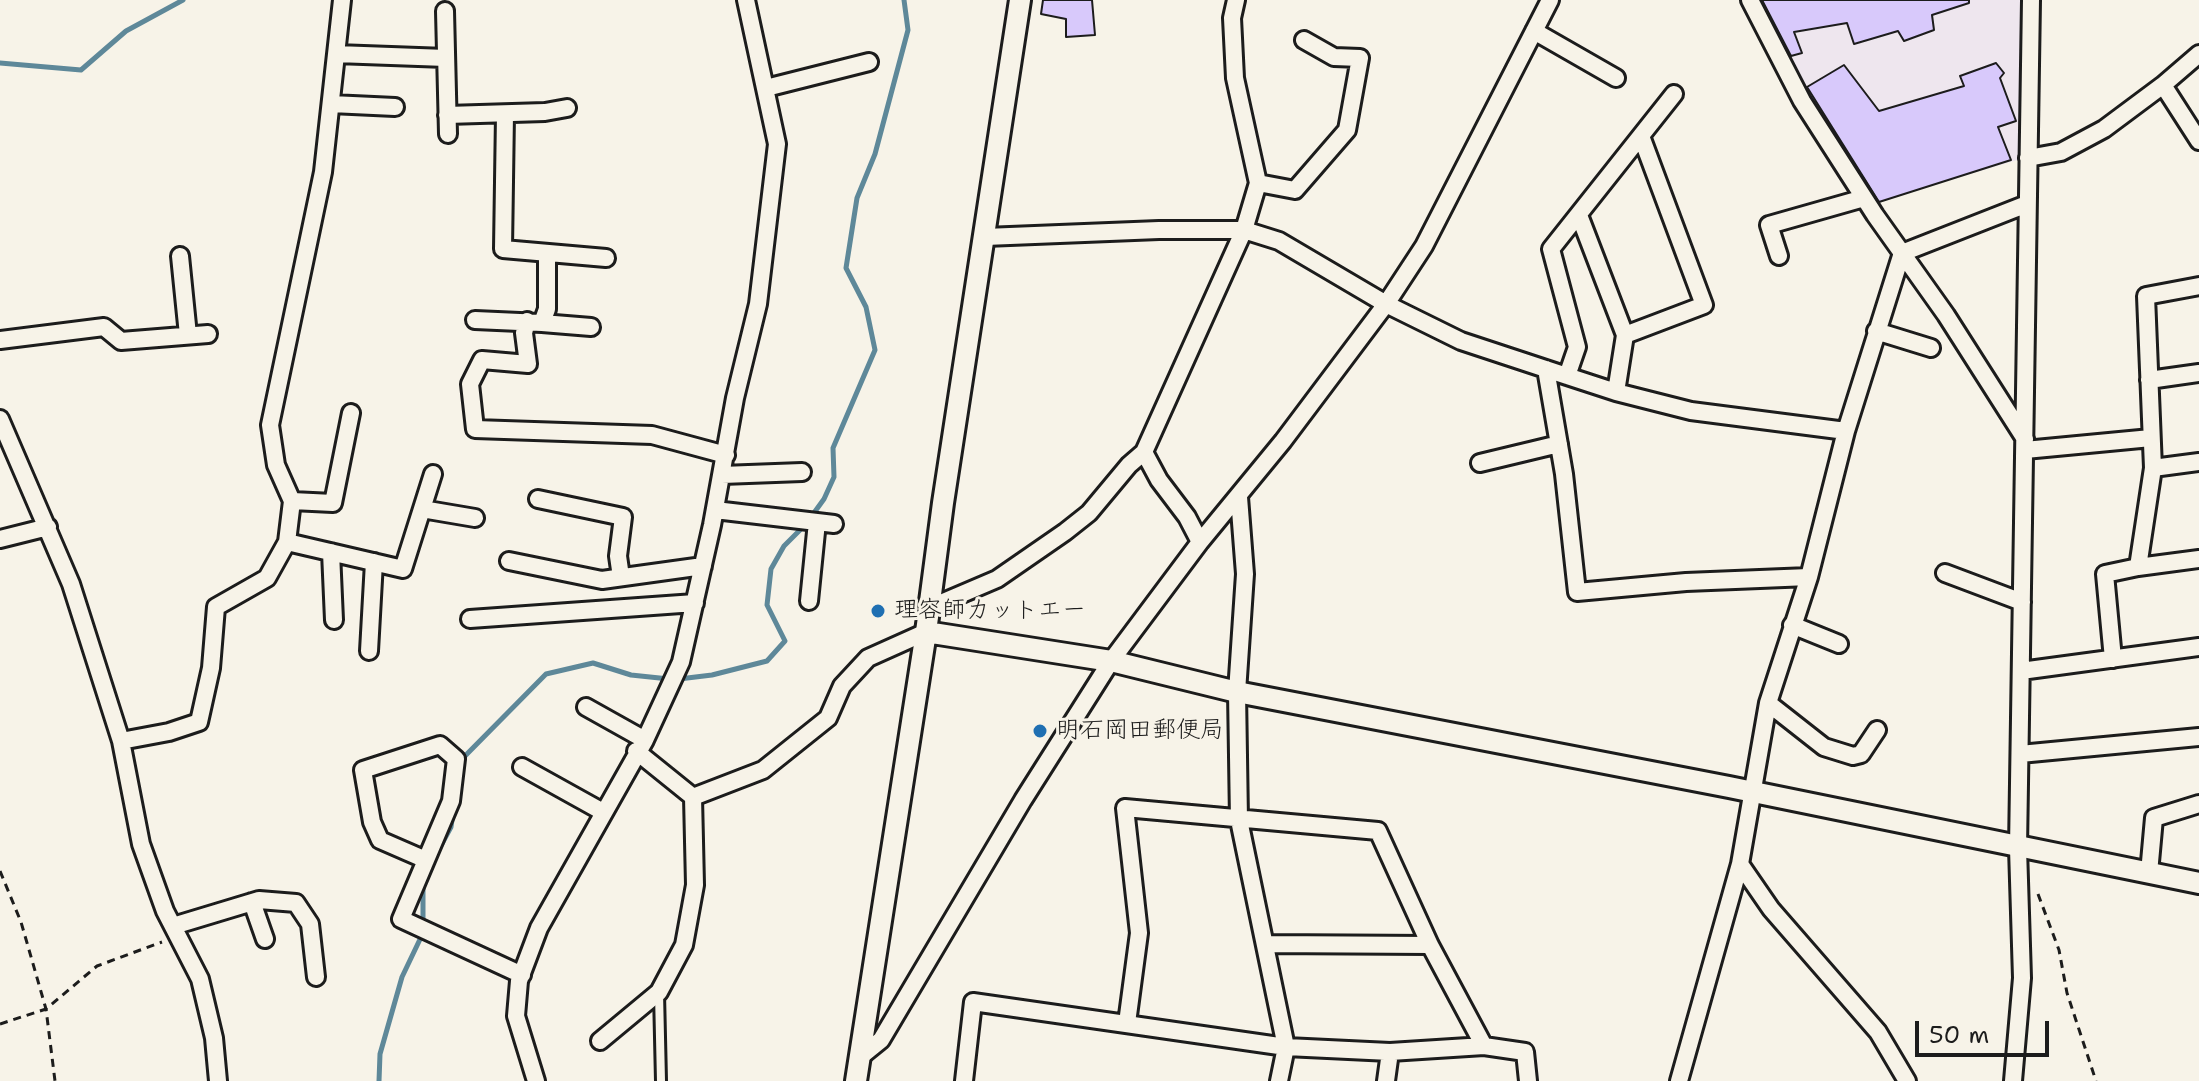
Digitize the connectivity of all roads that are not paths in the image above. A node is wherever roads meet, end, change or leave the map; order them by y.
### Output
1 (342, 0) edge
2 (746, 0) edge
3 (1020, 0) edge
4 (1236, 0) edge
5 (1548, 0) edge
6 (1750, 0) edge
7 (2031, 0) edge
8 (445, 11) dead end
9 (1534, 31) junction
10 (1304, 40) dead end
11 (336, 54) junction
12 (2199, 54) edge
13 (446, 58) junction
14 (869, 62) dead end
15 (1616, 78) dead end
16 (2163, 85) junction
17 (766, 88) junction
18 (1674, 94) dead end
19 (331, 104) junction
20 (395, 107) dead end
21 (567, 108) dead end
22 (505, 114) junction
23 (447, 115) junction
24 (448, 134) dead end
25 (1641, 136) junction
26 (2199, 141) edge
27 (2028, 158) junction
28 (1258, 183) junction
29 (1864, 198) junction
30 (2027, 204) junction
31 (1579, 215) junction
32 (1244, 230) junction
33 (985, 237) junction
34 (547, 253) junction
35 (1902, 253) junction
36 (180, 256) dead end
37 (1779, 256) dead end
38 (606, 258) dead end
39 (2199, 286) edge
40 (1386, 304) junction
41 (475, 320) dead end
42 (535, 322) junction
43 (591, 327) dead end
44 (1876, 331) junction
45 (208, 334) dead end
46 (188, 335) junction
47 (1625, 335) junction
48 (0, 340) edge
49 (1931, 348) dead end
50 (1546, 369) junction
51 (2199, 373) edge
52 (1567, 376) junction
53 (2149, 380) junction
54 (1616, 392) junction
55 (351, 413) dead end
56 (0, 419) edge
57 (1846, 431) junction
58 (2151, 438) junction
59 (1559, 444) junction
60 (2025, 445) junction
61 (1144, 452) junction
62 (726, 455) junction
63 (2199, 462) edge
64 (1480, 463) dead end
65 (2153, 468) junction
66 (802, 472) dead end
67 (433, 474) dead end
68 (722, 475) junction
69 (1239, 497) junction
70 (538, 499) dead end
71 (292, 501) junction
72 (422, 509) junction
73 (715, 510) junction
74 (475, 518) dead end
75 (48, 527) junction
76 (0, 539) edge
77 (287, 542) junction
78 (1200, 542) junction
79 (331, 552) junction
80 (2199, 559) edge
81 (509, 561) dead end
82 (374, 562) junction
83 (703, 566) junction
84 (2138, 567) junction
85 (1945, 573) dead end
86 (621, 577) junction
87 (1809, 577) junction
88 (809, 601) dead end
89 (2022, 602) junction
90 (695, 603) junction
91 (929, 608) junction
92 (470, 619) dead end
93 (334, 620) dead end
94 (1792, 625) junction
95 (926, 632) junction
96 (1839, 644) dead end
97 (2199, 647) edge
98 (369, 651) dead end
99 (2113, 659) junction
100 (1111, 661) junction
101 (2021, 671) junction
102 (1237, 692) junction
103 (1768, 703) junction
104 (586, 707) dead end
105 (1877, 730) dead end
106 (2199, 737) edge
107 (121, 741) junction
108 (640, 746) junction
109 (2020, 754) junction
110 (522, 767) dead end
111 (1750, 792) junction
112 (693, 797) junction
113 (2199, 804) edge
114 (603, 812) junction
115 (1239, 820) junction
116 (2018, 848) junction
117 (426, 860) junction
118 (1740, 864) junction
119 (2149, 873) junction
120 (2199, 883) edge
121 (252, 902) junction
122 (176, 931) junction
123 (265, 939) dead end
124 (1265, 944) junction
125 (1430, 945) junction
126 (522, 975) junction
127 (316, 977) dead end
128 (659, 992) junction
129 (1127, 1023) junction
130 (600, 1041) dead end
131 (1484, 1046) junction
132 (1286, 1047) junction
133 (1390, 1052) junction
134 (860, 1057) junction
135 (218, 1081) edge
136 (536, 1081) edge
137 (661, 1081) edge
138 (856, 1081) edge
139 (964, 1081) edge
140 (1279, 1081) edge
141 (1386, 1081) edge
142 (1528, 1081) edge
143 (1679, 1081) edge
144 (1907, 1081) edge
145 (2013, 1081) edge

1 - 11 street
2 - 17 street
3 - 33 street
4 - 28 street
5 - 9 street
6 - 29 street
7 - 27 street
8 - 13 street
9 - 15 street
9 - 40 street
10 - 28 street
11 - 13 street
11 - 19 street
12 - 16 street
13 - 23 street
14 - 17 street
16 - 26 street
16 - 27 street
17 - 62 street
18 - 25 street
19 - 20 street
19 - 71 street
21 - 22 street
22 - 23 street
22 - 34 street
23 - 24 street
25 - 31 street
25 - 47 street
27 - 30 street
28 - 32 street
29 - 35 street
29 - 37 street
30 - 35 street
30 - 60 street
31 - 47 street
31 - 52 street
32 - 33 street
32 - 40 street
32 - 61 street
33 - 91 street
34 - 38 street
34 - 42 street
35 - 44 street
35 - 60 street
36 - 46 street
39 - 53 street
40 - 50 street
40 - 69 street
41 - 42 street
42 - 43 street
42 - 62 street
44 - 49 street
44 - 57 street
45 - 46 street
46 - 48 street
47 - 54 street
50 - 52 street
50 - 59 street
51 - 53 street
52 - 54 street
53 - 58 street
54 - 57 street
55 - 71 street
56 - 75 street
57 - 87 street
58 - 60 street
58 - 65 street
59 - 64 street
59 - 87 street
60 - 89 street
61 - 78 street
61 - 91 street
62 - 68 street
63 - 65 street
65 - 84 street
66 - 68 street
67 - 72 street
68 - 73 street
69 - 78 street
69 - 102 street
70 - 86 street
71 - 77 street
72 - 74 street
72 - 82 street
73 - 83 street
73 - 88 street
75 - 76 street
75 - 107 street
77 - 79 street
77 - 107 street
78 - 100 street
79 - 82 street
79 - 93 street
80 - 84 street
81 - 86 street
82 - 98 street
83 - 86 street
83 - 90 street
84 - 99 street
85 - 89 street
87 - 94 street
89 - 101 street
90 - 92 street
90 - 108 street
91 - 95 street
94 - 96 street
94 - 103 street
95 - 100 street
95 - 112 street
95 - 134 street
97 - 99 street
99 - 101 street
100 - 102 street
100 - 134 street
101 - 109 street
102 - 111 street
102 - 115 street
103 - 105 street
103 - 111 street
104 - 108 street
106 - 109 street
107 - 122 street
108 - 112 street
108 - 114 street
109 - 116 street
110 - 114 street
111 - 116 street
111 - 118 street
112 - 128 street
113 - 119 street
114 - 126 street
115 - 124 street
115 - 125 street
115 - 129 street
116 - 119 street
116 - 145 street
117 - 117 street
117 - 126 street
118 - 143 street
118 - 144 street
119 - 120 street
121 - 122 street
121 - 123 street
121 - 127 street
122 - 135 street
124 - 125 street
124 - 132 street
125 - 131 street
126 - 136 street
128 - 130 street
128 - 137 lane
129 - 132 street
129 - 139 street
131 - 133 street
131 - 142 street
132 - 133 street
132 - 140 street
133 - 141 street
134 - 138 street

